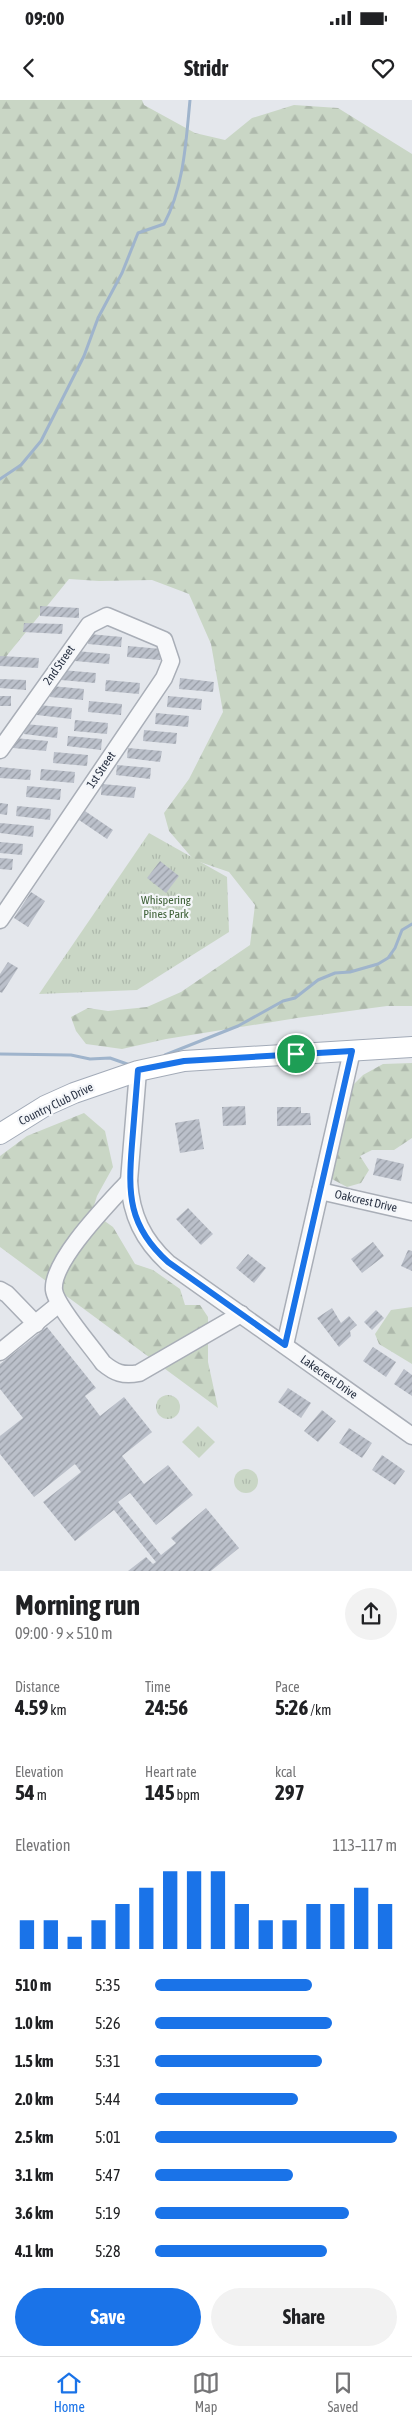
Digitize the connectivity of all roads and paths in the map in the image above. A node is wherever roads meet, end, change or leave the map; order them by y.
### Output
1 (138, 629) joint
2 (0, 750) edge
3 (0, 920) edge
4 (412, 1047) edge
5 (352, 1051) junction
6 (138, 1070) junction
7 (0, 1134) edge
8 (129, 1181) junction
9 (320, 1190) junction
10 (412, 1212) edge
11 (0, 1290) edge
12 (59, 1304) junction
13 (241, 1314) junction
14 (36, 1324) junction
15 (285, 1345) junction
16 (0, 1352) edge
17 (412, 1436) edge

1 - 2 street, 2nd Street
1 - 3 street, 1st Street
4 - 5 main road, Country Club Drive
5 - 6 main road, Country Club Drive
5 - 9 street
6 - 7 main road, Country Club Drive
6 - 8 street, Lakecrest Drive
8 - 12 street
8 - 13 street, Lakecrest Drive
9 - 10 street, Oakcrest Drive
9 - 15 street
11 - 14 street
12 - 13 street
12 - 14 street
13 - 15 street, Lakecrest Drive
14 - 16 street
15 - 17 street, Lakecrest Drive

